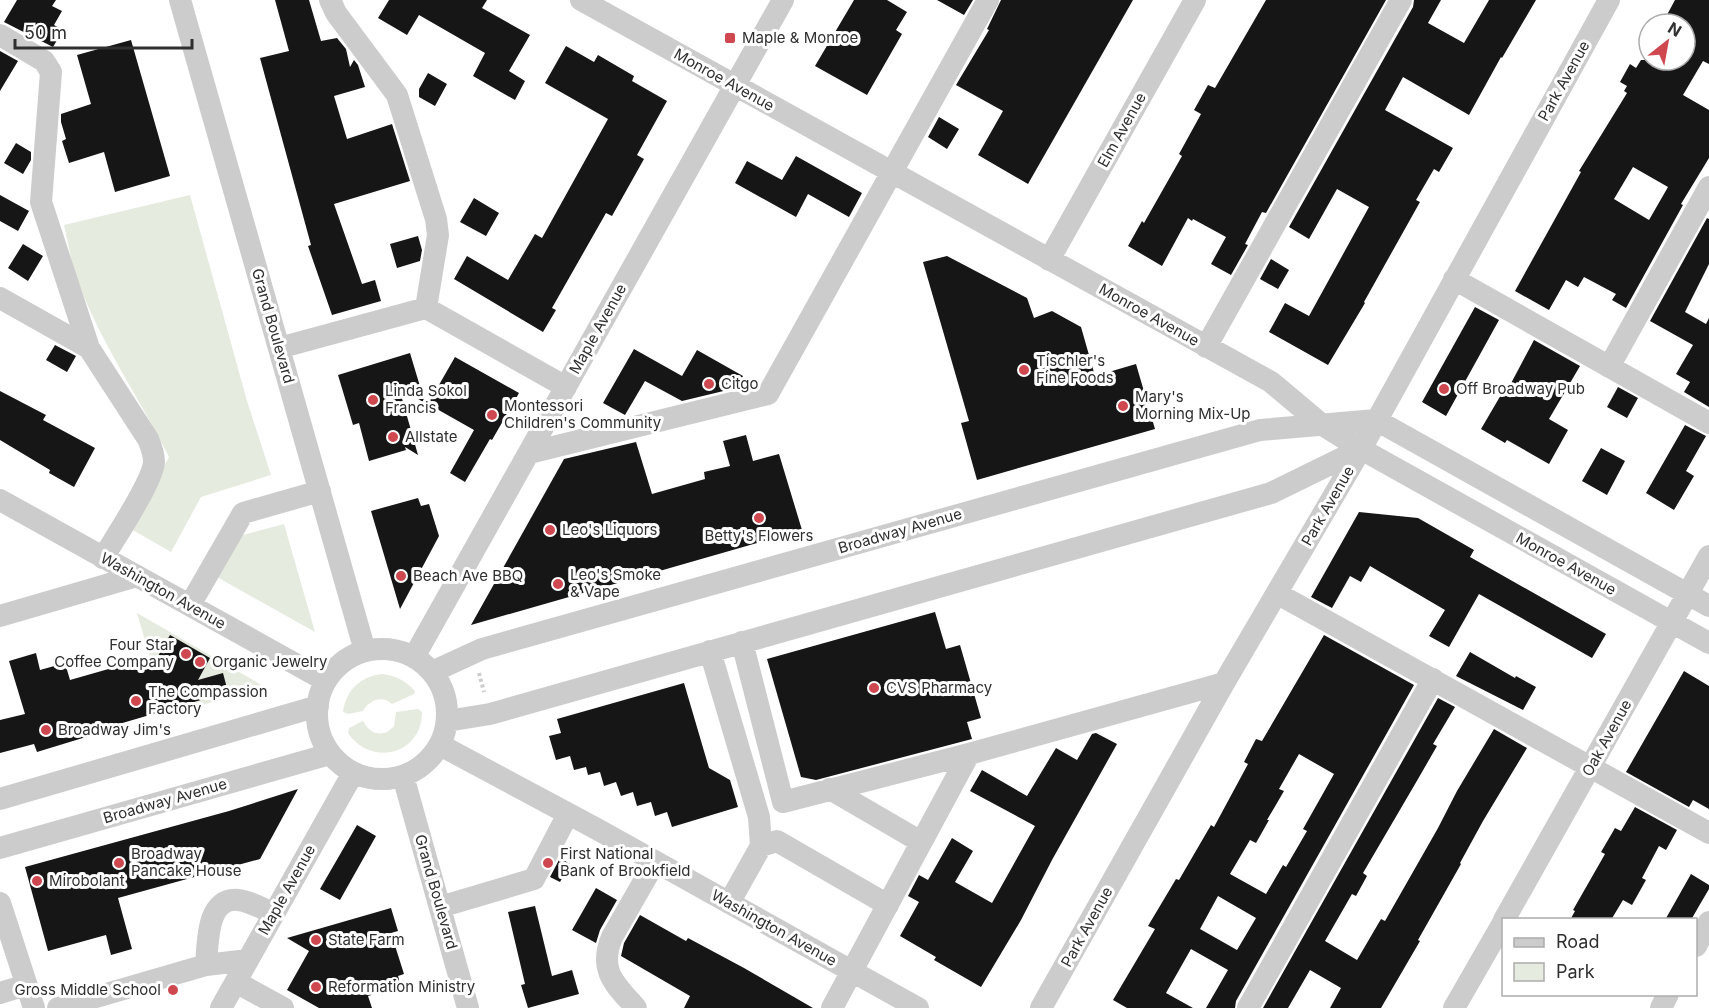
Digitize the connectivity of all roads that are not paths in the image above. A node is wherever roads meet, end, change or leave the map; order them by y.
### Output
1 (180, 0) edge
2 (330, 0) edge
3 (581, 0) edge
4 (783, 0) edge
5 (988, 0) edge
6 (1195, 0) edge
7 (1401, 0) edge
8 (1609, 0) edge
9 (0, 35) edge
10 (735, 86) junction
11 (892, 172) junction
12 (1709, 188) edge
13 (1049, 260) junction
14 (1454, 279) junction
15 (0, 298) edge
16 (426, 308) junction
17 (1206, 347) junction
18 (89, 348) junction
19 (279, 348) junction
20 (1609, 367) junction
21 (566, 387) junction
22 (1376, 420) junction
23 (1709, 423) edge
24 (1322, 424) junction
25 (1360, 449) junction
26 (529, 453) junction
27 (320, 491) junction
28 (0, 500) edge
29 (1709, 556) edge
30 (103, 558) junction
31 (137, 576) junction
32 (1278, 594) junction
33 (1688, 594) junction
34 (190, 605) junction
35 (1709, 606) edge
36 (0, 616) edge
37 (1672, 623) junction
38 (742, 642) junction
39 (1709, 643) edge
40 (365, 651) junction
41 (710, 651) junction
42 (414, 657) junction
43 (432, 672) junction
44 (1433, 679) junction
45 (326, 681) junction
46 (1224, 683) junction
47 (318, 706) junction
48 (447, 721) junction
49 (440, 745) junction
50 (330, 754) junction
51 (969, 754) junction
52 (1591, 766) junction
53 (353, 773) junction
54 (403, 776) junction
55 (830, 789) junction
56 (0, 799) edge
57 (568, 813) junction
58 (1709, 833) edge
59 (921, 842) junction
60 (761, 846) junction
61 (0, 848) edge
62 (655, 862) junction
63 (0, 903) edge
64 (729, 903) junction
65 (888, 905) junction
66 (440, 907) junction
67 (274, 914) junction
68 (1505, 918) edge
69 (1709, 922) edge
70 (1502, 924) edge
71 (1697, 943) edge
72 (248, 960) junction
73 (206, 965) junction
74 (852, 971) junction
75 (236, 982) junction
76 (26, 986) junction
77 (0, 993) edge
78 (34, 1008) edge
79 (58, 1008) edge
80 (221, 1008) edge
81 (283, 1008) edge
82 (468, 1008) edge
83 (636, 1008) edge
84 (832, 1008) edge
85 (918, 1008) edge
86 (1041, 1008) edge
87 (1248, 1008) edge
88 (1454, 1008) edge

1 - 19 street, Grand Boulevard
2 - 16 street
3 - 10 street, Monroe Avenue
4 - 10 street, Maple Avenue
5 - 11 street
6 - 13 street, Elm Avenue
7 - 17 street
8 - 14 street, Park Avenue
9 - 18 street
10 - 11 street, Monroe Avenue
10 - 21 street, Maple Avenue
11 - 13 street, Monroe Avenue
11 - 26 street
12 - 20 street
13 - 17 street, Monroe Avenue
14 - 20 street
14 - 22 street, Park Avenue
15 - 18 street
16 - 19 street
16 - 21 street
17 - 24 street, Monroe Avenue
18 - 30 street
19 - 27 street, Grand Boulevard
20 - 23 street
21 - 26 street, Maple Avenue
22 - 24 street, Broadway Avenue
22 - 25 street, Park Avenue
22 - 33 street
24 - 25 street, Monroe Avenue
24 - 43 street, Broadway Avenue
25 - 32 street, Park Avenue
25 - 37 street, Monroe Avenue
25 - 38 street
26 - 42 street, Maple Avenue
27 - 34 street
27 - 40 street, Grand Boulevard
28 - 30 street, Washington Avenue
29 - 33 street, Oak Avenue
30 - 31 street, Washington Avenue
31 - 34 street, Washington Avenue
31 - 36 street
32 - 44 street
32 - 46 street, Park Avenue
33 - 35 street
33 - 37 street, Oak Avenue
34 - 45 street, Washington Avenue
37 - 39 street, Monroe Avenue
37 - 52 street, Oak Avenue
38 - 41 street
38 - 55 street
40 - 42 street
40 - 45 street
41 - 48 street
41 - 60 street
42 - 43 street
43 - 48 street
44 - 52 street
44 - 87 street
45 - 47 street
46 - 51 street
46 - 86 street, Park Avenue
47 - 50 street
47 - 56 street
48 - 49 street
49 - 54 street
49 - 57 street, Washington Avenue
50 - 53 street
50 - 61 street, Broadway Avenue
51 - 55 street
51 - 59 street
52 - 58 street
52 - 68 street, Oak Avenue
53 - 54 street
53 - 67 street, Maple Avenue
54 - 66 street, Grand Boulevard
55 - 59 street
57 - 62 street, Washington Avenue
57 - 66 street
59 - 65 street
60 - 64 street
60 - 65 street
62 - 64 street, Washington Avenue
62 - 83 street
63 - 76 street
64 - 74 street, Washington Avenue
65 - 74 street
66 - 82 street, Grand Boulevard
67 - 72 street, Maple Avenue
67 - 73 street
69 - 71 street
70 - 88 street, Oak Avenue
72 - 73 street
72 - 75 street, Maple Avenue
73 - 79 street
74 - 84 street
74 - 85 street, Washington Avenue
75 - 80 street, Maple Avenue
75 - 81 street
76 - 77 street
76 - 78 street

